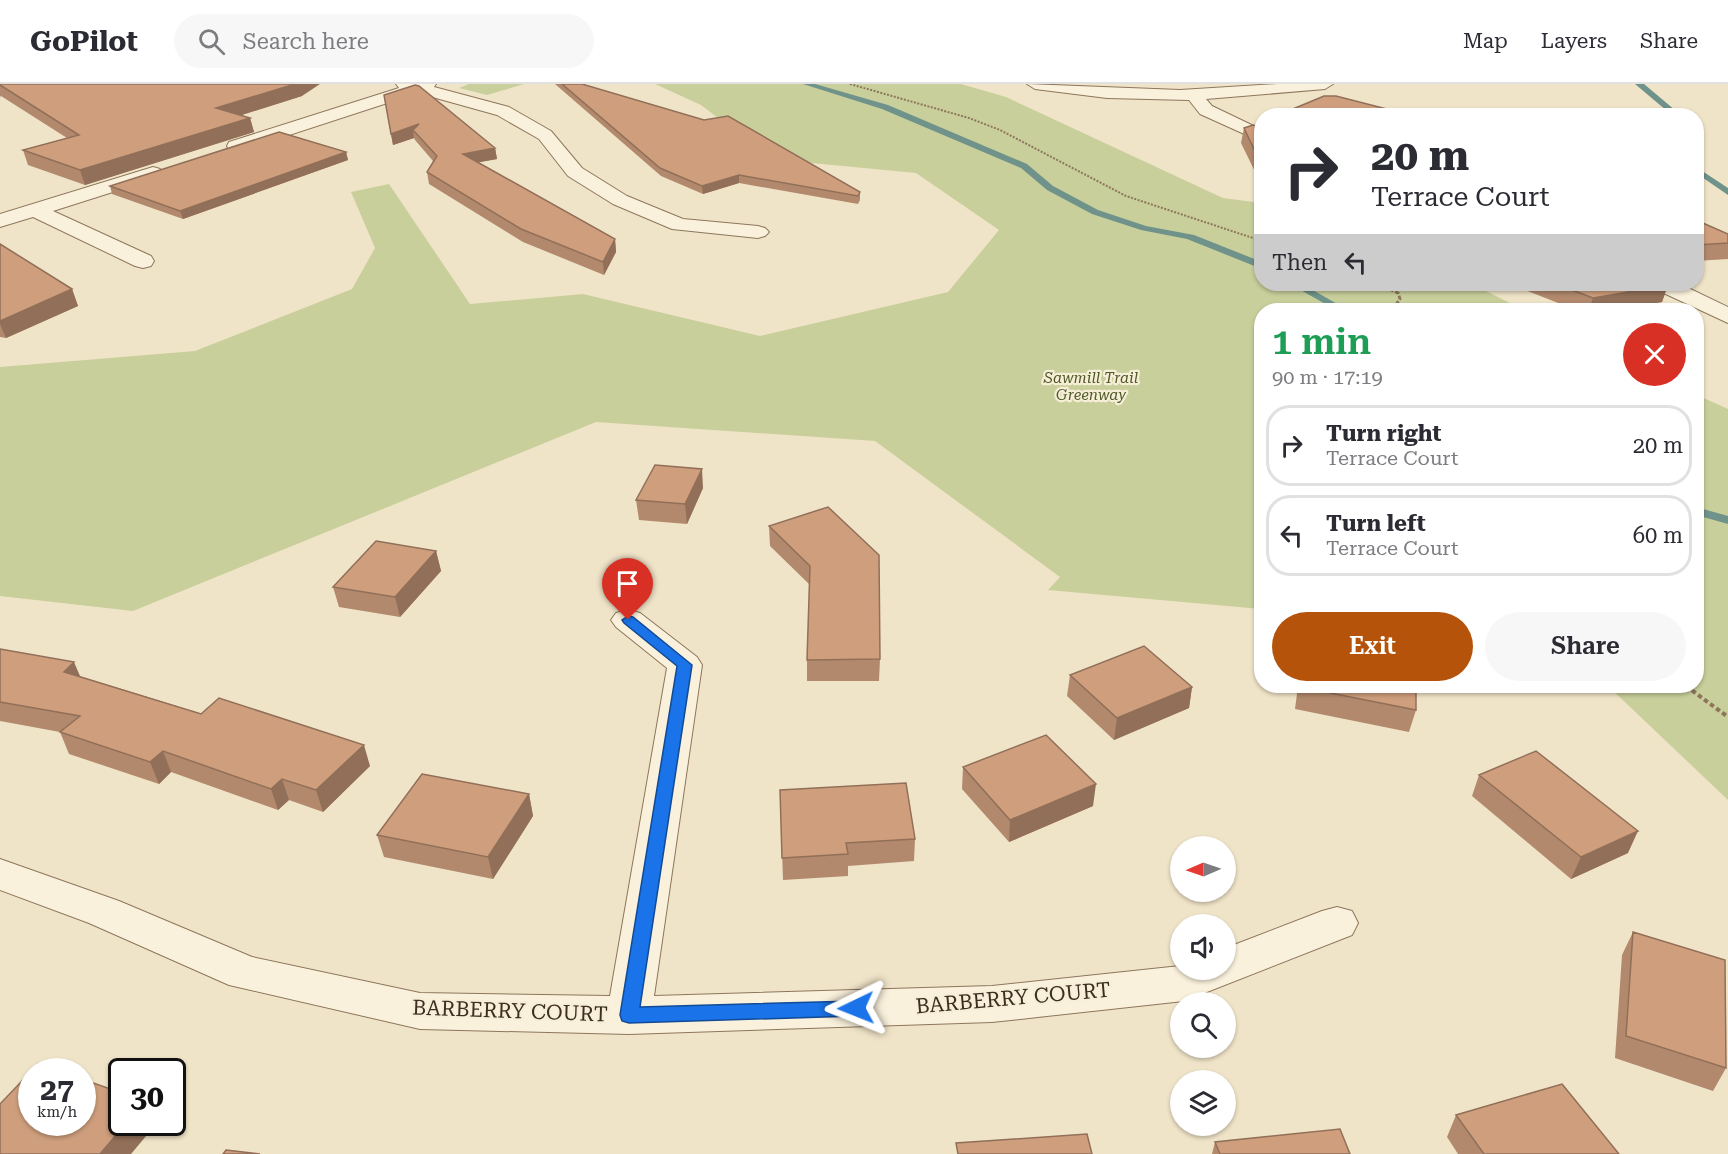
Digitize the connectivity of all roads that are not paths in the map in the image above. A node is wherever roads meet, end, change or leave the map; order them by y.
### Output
1 (1035, 84) edge
2 (1326, 84) edge
3 (416, 85) edge
4 (1194, 95) junction
5 (1254, 133) edge
6 (217, 152) edge
7 (172, 167) edge
8 (37, 211) junction
9 (0, 221) edge
10 (758, 232) dead end
11 (143, 261) dead end
12 (1677, 291) edge
13 (1702, 303) edge
14 (1704, 304) edge
15 (1728, 316) edge
16 (628, 620) dead end
17 (0, 874) edge
18 (1337, 923) dead end
19 (1236, 962) edge
20 (1192, 980) edge
21 (629, 1015) junction

1 - 4 street
2 - 4 street
3 - 6 street
3 - 10 street
4 - 5 street
7 - 8 street
8 - 9 street
8 - 11 street
12 - 13 street
14 - 15 street
16 - 21 street
17 - 21 street, BARBERRY COURT
18 - 19 street
20 - 21 street, BARBERRY COURT

